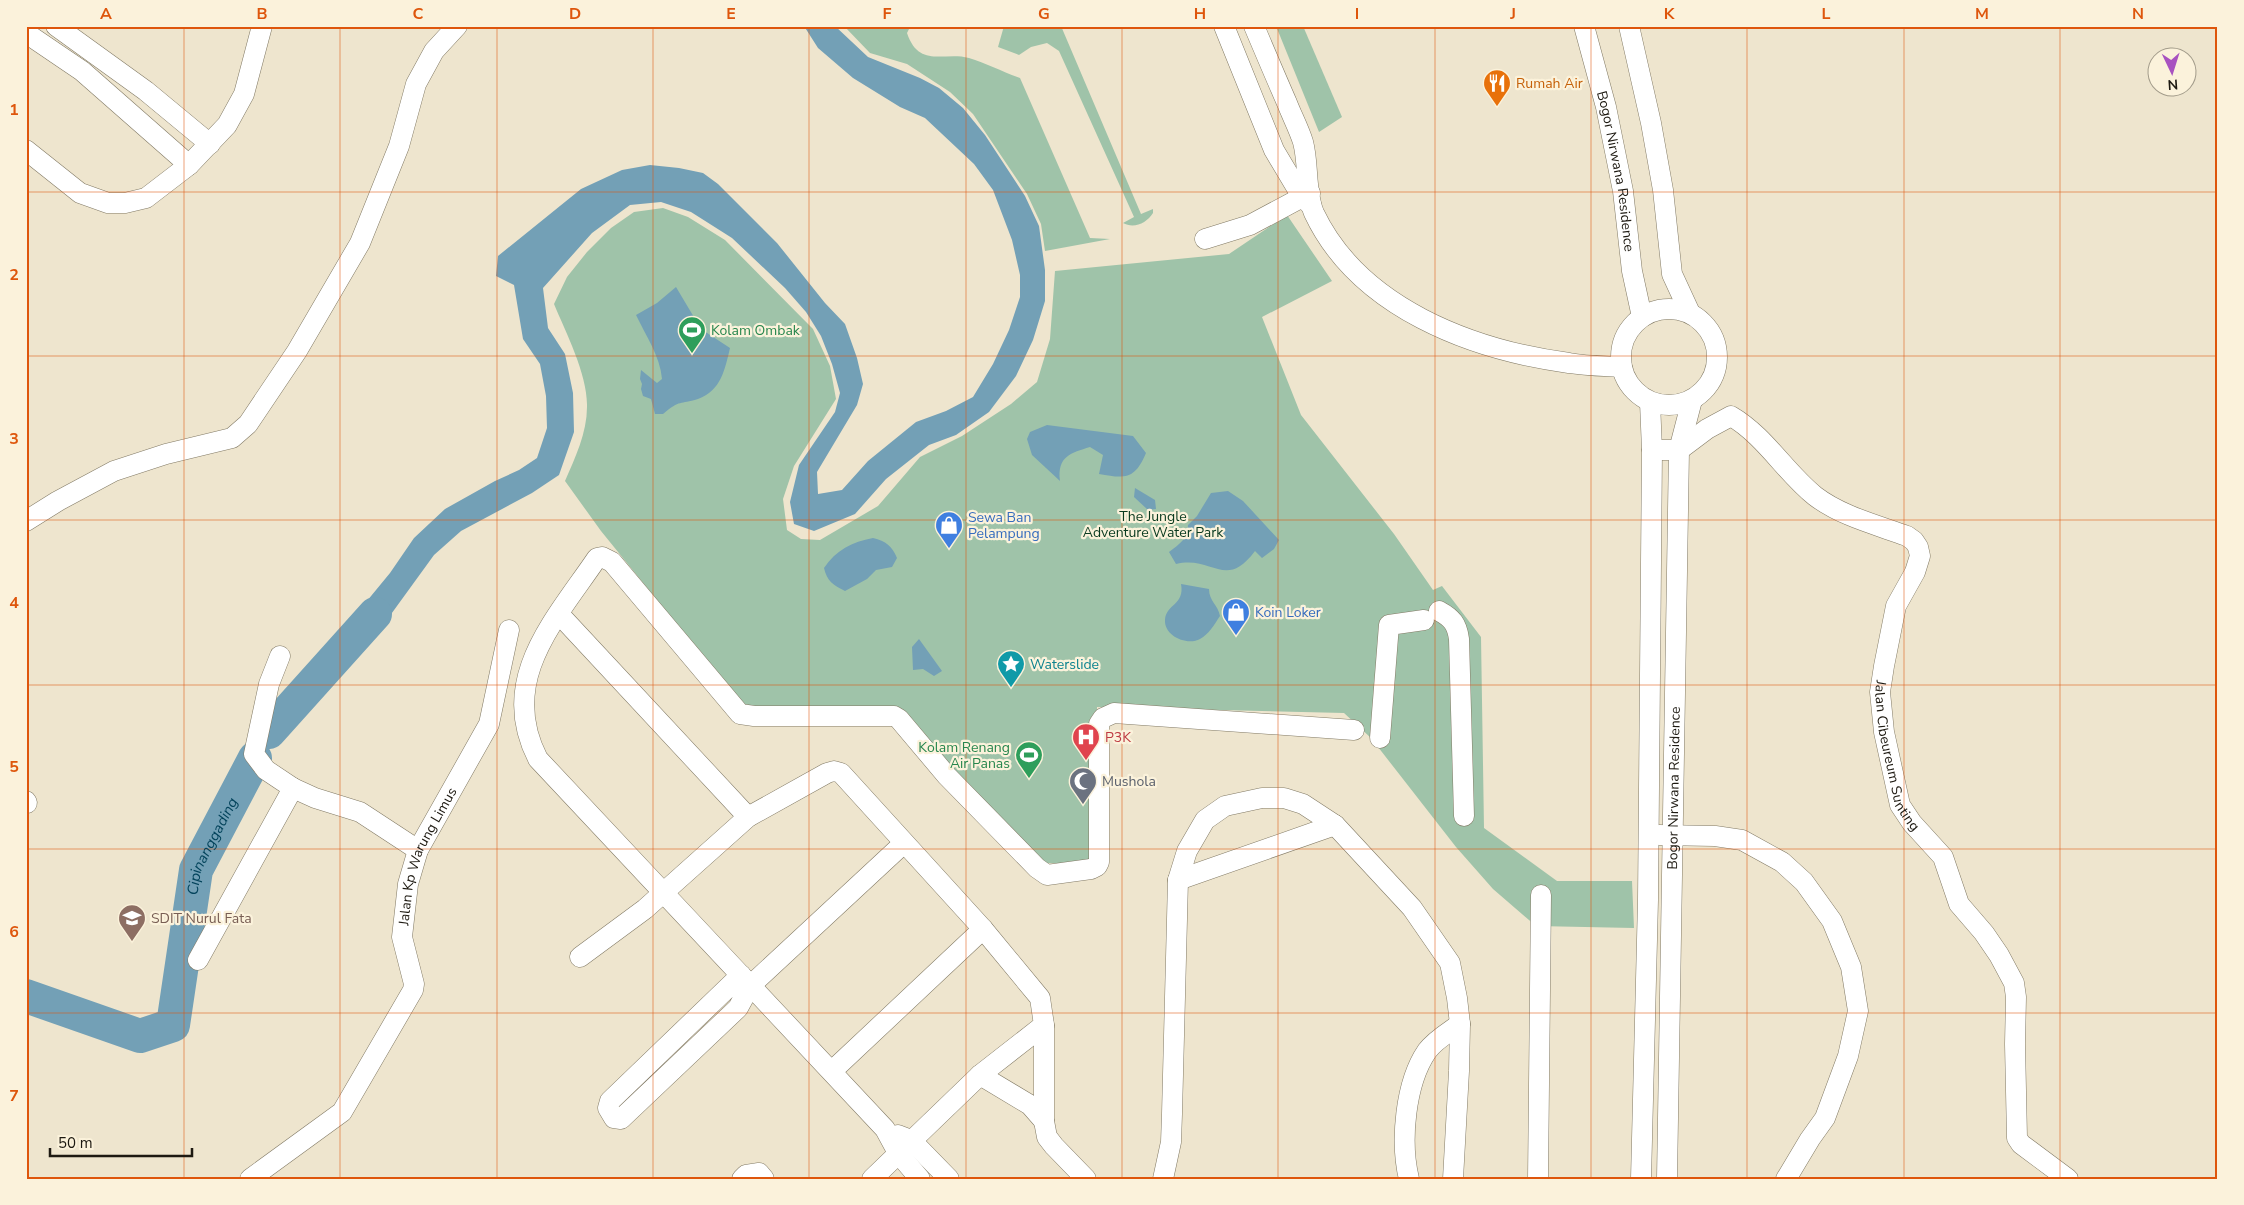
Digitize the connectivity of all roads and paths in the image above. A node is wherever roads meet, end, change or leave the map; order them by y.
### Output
1 (262, 26) edge
2 (457, 26) edge
3 (1224, 26) edge
4 (1254, 26) edge
5 (1584, 26) edge
6 (1629, 26) edge
7 (58, 28) edge
8 (26, 33) edge
9 (46, 47) junction
10 (146, 91) junction
11 (130, 113) junction
12 (210, 144) junction
13 (26, 150) edge
14 (189, 165) junction
15 (1308, 198) junction
16 (1205, 239) dead end
17 (1690, 313) junction
18 (1642, 317) junction
19 (1622, 367) junction
20 (1692, 400) junction
21 (1650, 402) junction
22 (1652, 450) junction
23 (1679, 450) junction
24 (26, 521) edge
25 (559, 614) junction
26 (510, 630) dead end
27 (280, 656) dead end
28 (1354, 730) dead end
29 (1380, 738) dead end
30 (293, 788) junction
31 (1464, 816) dead end
32 (748, 817) junction
33 (1335, 825) junction
34 (1673, 835) junction
35 (1649, 836) junction
36 (904, 843) junction
37 (418, 850) junction
38 (1178, 880) junction
39 (665, 893) junction
40 (1541, 895) dead end
41 (1648, 900) junction
42 (1672, 900) junction
43 (983, 930) junction
44 (580, 957) dead end
45 (198, 960) dead end
46 (746, 981) junction
47 (1460, 1024) junction
48 (1044, 1025) junction
49 (832, 1071) junction
50 (980, 1075) junction
51 (1044, 1121) junction
52 (904, 1147) junction
53 (250, 1179) edge
54 (742, 1179) edge
55 (764, 1179) edge
56 (872, 1179) edge
57 (920, 1179) edge
58 (949, 1179) edge
59 (1086, 1179) edge
60 (1163, 1179) edge
61 (1409, 1179) edge
62 (1453, 1179) edge
63 (1538, 1179) edge
64 (1641, 1179) edge
65 (1667, 1179) edge
66 (1786, 1179) edge
67 (2068, 1179) edge

1 - 12 street
2 - 24 street
3 - 15 street
4 - 15 street
5 - 18 street, Bogor Nirwana Residence
6 - 17 street
7 - 9 street
7 - 10 street
8 - 9 street
9 - 11 street
10 - 11 street
10 - 12 street
11 - 14 street
12 - 14 street
13 - 14 street
15 - 16 street
15 - 19 street
17 - 18 street
17 - 20 street
18 - 19 street
19 - 21 street
20 - 21 street
20 - 23 street, Bogor Nirwana Residence
21 - 22 street, Bogor Nirwana Residence
22 - 23 street
22 - 35 street, Bogor Nirwana Residence
23 - 34 street, Bogor Nirwana Residence
23 - 67 street, Jalan Cibeureum Sunting
25 - 28 street
25 - 32 street
25 - 39 street
26 - 37 street, Jalan Kp Warung Limus
27 - 30 street
29 - 31 street
30 - 37 street
30 - 45 street
32 - 36 street
32 - 39 street
33 - 38 street
33 - 38 street
33 - 47 street
34 - 35 street
34 - 42 street, Bogor Nirwana Residence
34 - 66 street
35 - 41 street, Bogor Nirwana Residence
36 - 43 street
36 - 46 street
37 - 53 street, Jalan Kp Warung Limus
38 - 60 street
39 - 44 street
39 - 46 street
40 - 63 street
41 - 42 street
41 - 64 street, Bogor Nirwana Residence
42 - 65 street, Bogor Nirwana Residence
43 - 48 street
43 - 49 street
46 - 46 street
46 - 49 street
47 - 61 street
47 - 62 street
48 - 50 street
48 - 51 street
49 - 52 street
50 - 51 street
50 - 52 street
51 - 59 street
52 - 56 street
52 - 57 street
52 - 58 street
54 - 55 street

